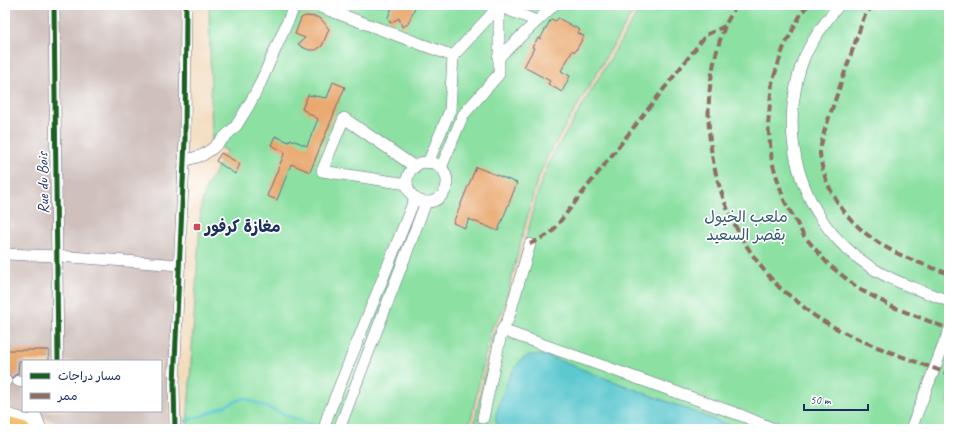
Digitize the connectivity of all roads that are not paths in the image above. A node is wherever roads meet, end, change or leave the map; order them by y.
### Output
1 (54, 5) edge
2 (186, 5) edge
3 (295, 5) edge
4 (315, 5) edge
5 (554, 5) edge
6 (839, 5) edge
7 (497, 6) edge
8 (537, 21) junction
9 (453, 56) junction
10 (498, 58) junction
11 (450, 110) junction
12 (463, 115) junction
13 (184, 161) junction
14 (428, 163) junction
15 (415, 167) junction
16 (441, 168) junction
17 (407, 184) junction
18 (414, 198) junction
19 (426, 202) junction
20 (530, 244) dead end
21 (5, 254) edge
22 (57, 256) junction
23 (180, 265) junction
24 (949, 302) edge
25 (502, 330) junction
26 (949, 332) edge
27 (58, 360) edge
28 (34, 412) edge
29 (5, 413) edge
30 (482, 418) dead end
31 (5, 424) edge
32 (40, 426) edge
33 (341, 426) edge
34 (174, 428) edge
35 (23, 429) edge
36 (324, 429) edge
37 (774, 429) edge
38 (912, 429) edge

1 - 22 street, Rue du Bois
2 - 13 street
3 - 13 street
4 - 9 street
5 - 8 street
6 - 24 street
7 - 8 street
7 - 9 street
7 - 10 street
8 - 10 street
9 - 11 street
10 - 12 street
11 - 12 street
11 - 14 street
12 - 16 street
13 - 23 street
14 - 15 street
14 - 16 street
15 - 17 street
15 - 17 street
16 - 19 street
17 - 18 street
18 - 19 street
18 - 36 street
19 - 33 street
20 - 25 street
21 - 22 street
22 - 23 street
22 - 27 street, Rue du Bois
23 - 34 street
25 - 30 street
25 - 37 street
26 - 38 street
28 - 32 street
29 - 32 street
31 - 35 main road

